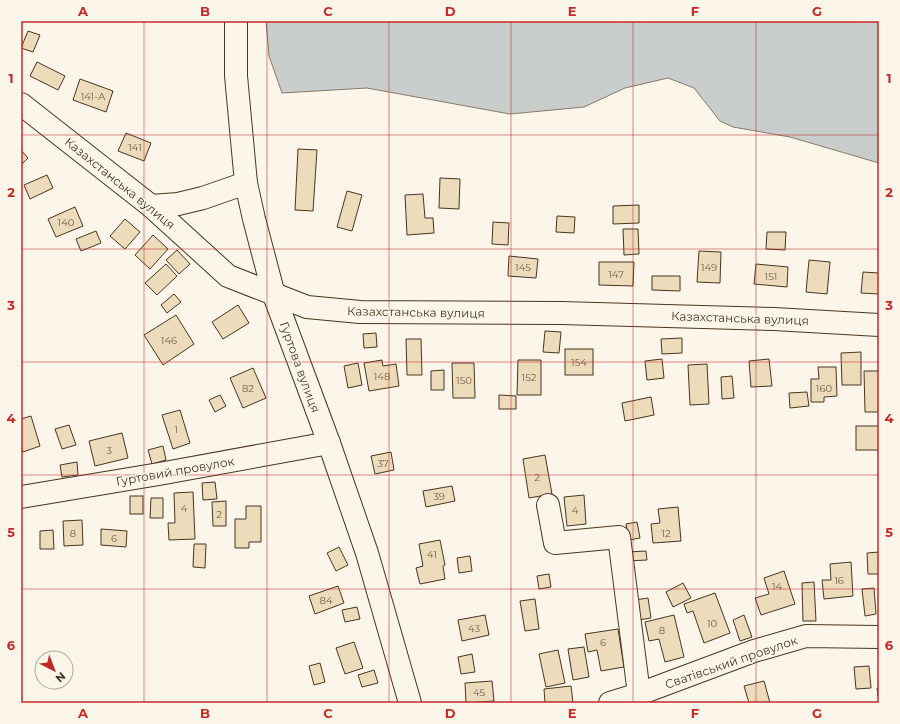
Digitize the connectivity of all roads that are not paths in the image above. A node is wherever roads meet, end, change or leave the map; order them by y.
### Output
1 (236, 21) edge
2 (21, 104) edge
3 (246, 184) junction
4 (151, 206) junction
5 (274, 295) junction
6 (879, 325) edge
7 (329, 444) junction
8 (21, 497) edge
9 (548, 505) dead end
10 (879, 637) edge
11 (639, 694) junction
12 (410, 703) edge
13 (610, 703) edge

1 - 3 street, Гуртова вулиця
2 - 4 street, Казахстанська вулиця
3 - 4 street
3 - 5 street, Гуртова вулиця
4 - 5 street, Казахстанська вулиця
5 - 6 street, Казахстанська вулиця
5 - 7 street, Гуртова вулиця
7 - 8 street, Гуртовий провулок
7 - 12 street, Гуртова вулиця
9 - 11 street
10 - 11 street, Сватівський провулок
11 - 13 street, Сватівський провулок

